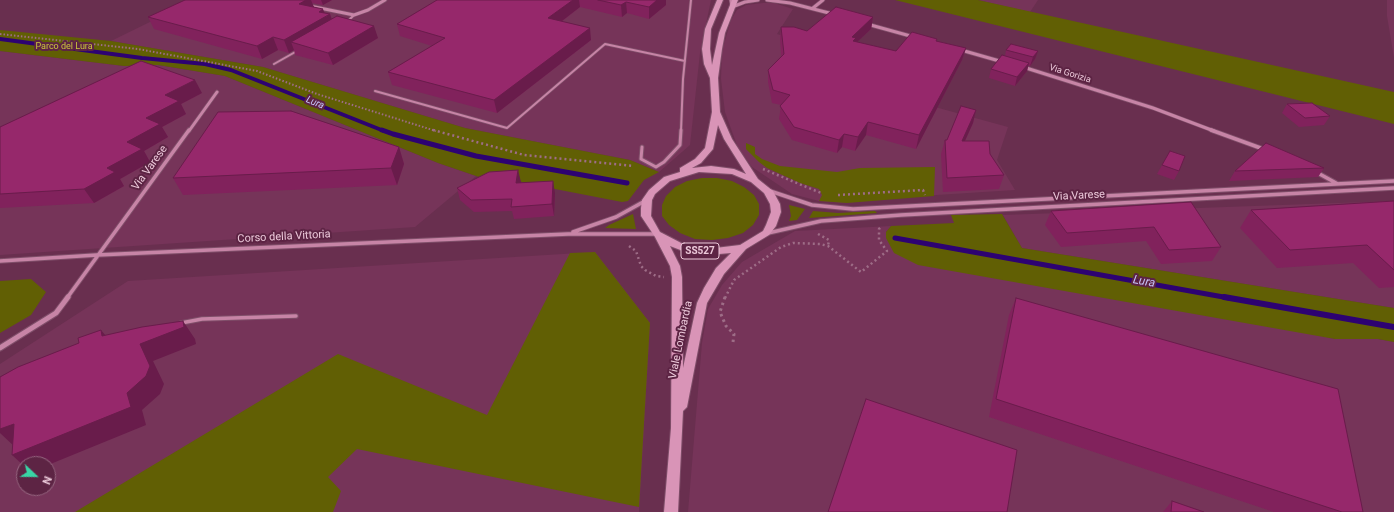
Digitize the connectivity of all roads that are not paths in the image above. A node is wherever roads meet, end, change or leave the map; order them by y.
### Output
1 (385, 0) edge
2 (691, 0) edge
3 (720, 0) edge
4 (758, 0) edge
5 (767, 0) edge
6 (784, 0) edge
7 (822, 0) edge
8 (733, 2) edge
9 (790, 3) junction
10 (304, 5) edge
11 (813, 8) junction
12 (354, 15) junction
13 (836, 15) edge
14 (859, 21) edge
15 (347, 22) edge
16 (920, 39) edge
17 (301, 49) edge
18 (959, 50) edge
19 (685, 61) junction
20 (1005, 62) edge
21 (274, 64) dead end
22 (1020, 67) edge
23 (714, 78) junction
24 (375, 91) dead end
25 (217, 92) dead end
26 (716, 112) junction
27 (642, 147) dead end
28 (1272, 152) edge
29 (1311, 169) edge
30 (676, 175) junction
31 (754, 180) junction
32 (1394, 180) edge
33 (1337, 184) junction
34 (1394, 188) edge
35 (768, 191) junction
36 (648, 200) junction
37 (766, 233) junction
38 (568, 234) junction
39 (659, 235) junction
40 (743, 247) junction
41 (97, 254) junction
42 (0, 261) edge
43 (296, 316) dead end
44 (179, 323) edge
45 (0, 348) edge
46 (677, 428) junction
47 (671, 512) edge

1 - 12 street
2 - 19 lane
3 - 23 main road
4 - 8 street
5 - 9 street
6 - 9 street
7 - 11 street
8 - 23 main road
9 - 11 street
10 - 12 street
11 - 13 street
12 - 15 lane
14 - 16 street
17 - 21 lane
18 - 20 street
19 - 24 lane
19 - 27 lane
22 - 28 street, Via Gorizia
23 - 26 main road
25 - 41 street, Via Varese
26 - 30 main road
26 - 31 main road
29 - 33 street
30 - 31 main road
30 - 36 main road
31 - 35 main road
32 - 33 street, Via Varese
33 - 35 street, Via Varese
34 - 37 street, Via Varese
35 - 37 main road
36 - 38 street, Corso della Vittoria
36 - 39 main road
37 - 40 main road, SS527
38 - 39 street, Corso della Vittoria
38 - 41 street, Corso della Vittoria
39 - 40 main road, SS527
39 - 46 main road, Viale Lombardia
40 - 46 main road, Viale Lombardia
41 - 42 street, Corso della Vittoria
41 - 45 street, Via Varese
43 - 44 lane
46 - 47 main road, Viale Lombardia

